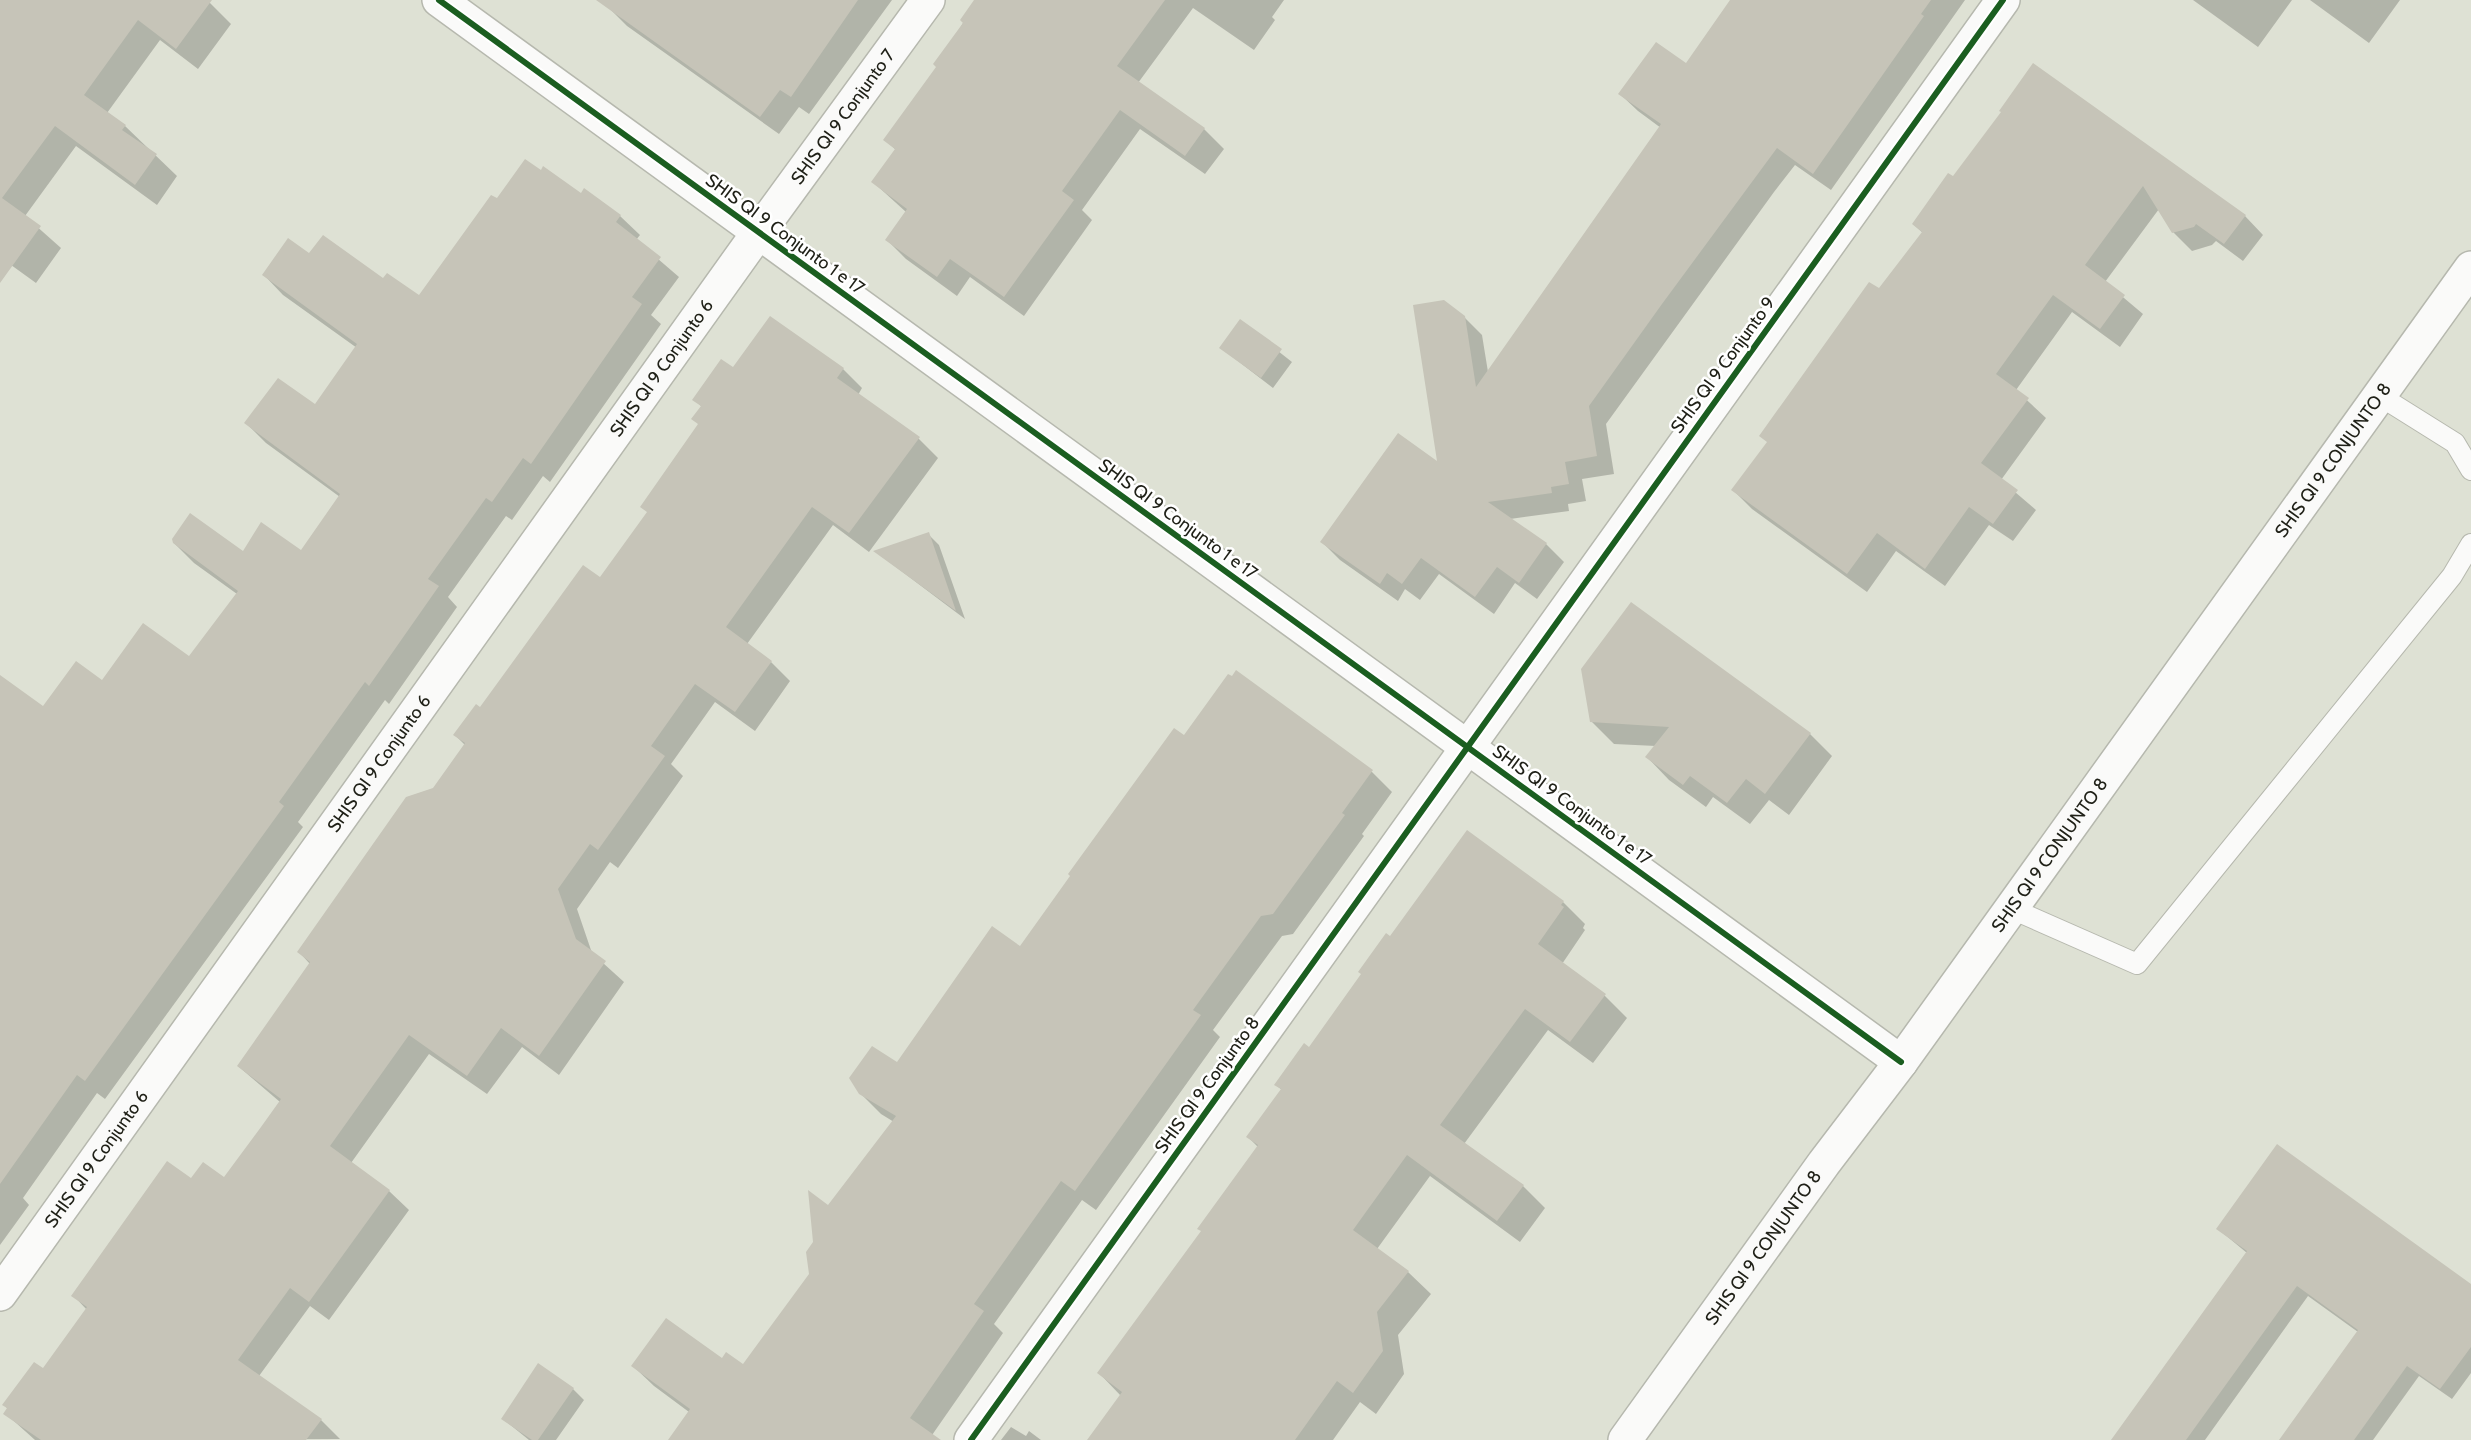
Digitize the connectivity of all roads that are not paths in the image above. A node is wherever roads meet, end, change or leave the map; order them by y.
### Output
1 (439, 0) edge
2 (928, 0) edge
3 (2002, 0) edge
4 (758, 233) junction
5 (2471, 268) edge
6 (2380, 396) junction
7 (2471, 470) edge
8 (2471, 544) edge
9 (1467, 747) junction
10 (2010, 908) junction
11 (1901, 1062) junction
12 (0, 1294) edge
13 (971, 1440) edge
14 (1625, 1440) edge

1 - 4 street, SHIS QI 9 Conjunto 1 e 17
2 - 4 street, SHIS QI 9 Conjunto 7
3 - 9 street, SHIS QI 9 Conjunto 9
4 - 9 street, SHIS QI 9 Conjunto 1 e 17
4 - 12 street, SHIS QI 9 Conjunto 6
5 - 6 street, SHIS QI 9 CONJUNTO 8
6 - 7 lane
6 - 10 street, SHIS QI 9 CONJUNTO 8
8 - 10 lane
9 - 11 street, SHIS QI 9 Conjunto 1 e 17
9 - 13 street, SHIS QI 9 Conjunto 8
10 - 11 street, SHIS QI 9 CONJUNTO 8
11 - 14 street, SHIS QI 9 CONJUNTO 8

